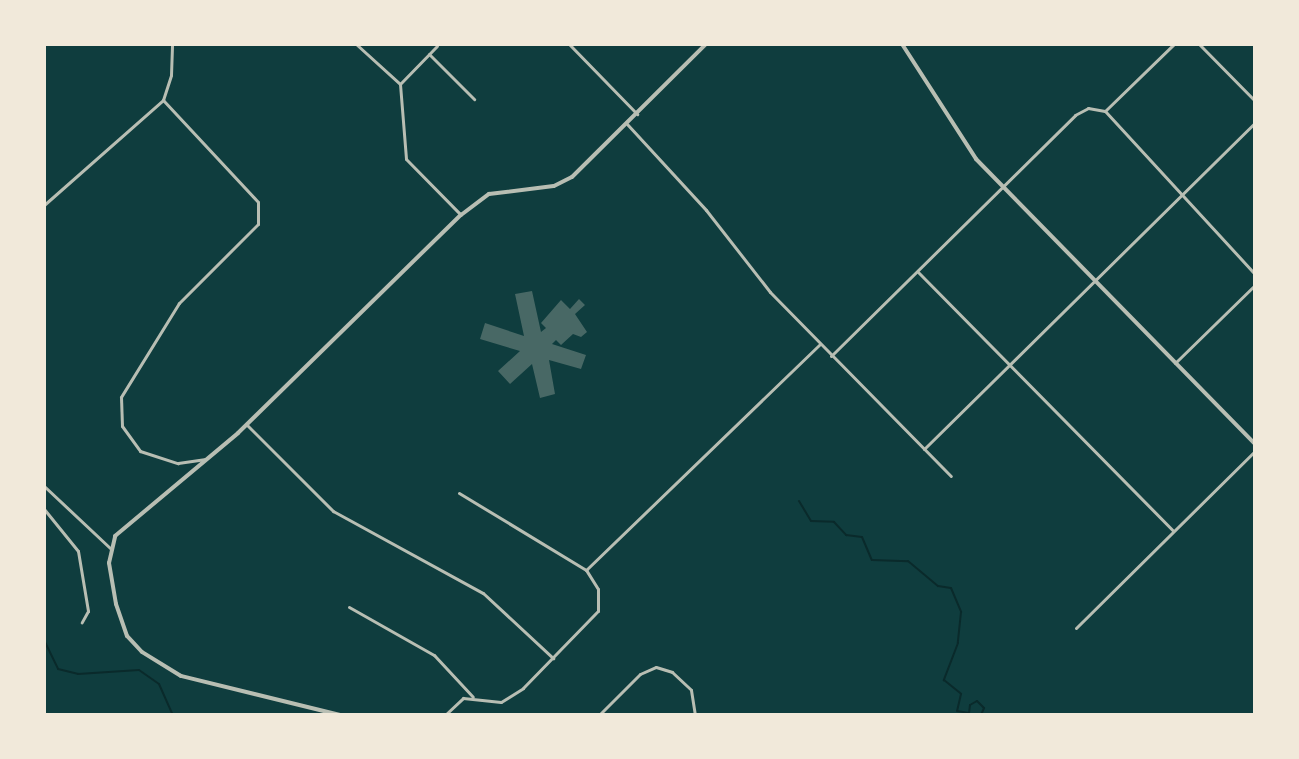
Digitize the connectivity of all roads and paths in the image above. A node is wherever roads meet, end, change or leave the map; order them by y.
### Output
1 (172, 44) edge
2 (356, 44) edge
3 (569, 44) edge
4 (706, 44) edge
5 (902, 44) edge
6 (1174, 44) edge
7 (1199, 44) edge
8 (437, 46) edge
9 (429, 54) junction
10 (400, 84) junction
11 (474, 99) dead end
12 (163, 100) junction
13 (1255, 101) edge
14 (1105, 111) junction
15 (637, 114) junction
16 (1255, 123) edge
17 (627, 124) junction
18 (1003, 187) junction
19 (1180, 196) junction
20 (44, 205) edge
21 (461, 215) junction
22 (917, 271) junction
23 (1255, 274) edge
24 (1095, 282) junction
25 (1255, 285) edge
26 (820, 344) junction
27 (831, 356) junction
28 (1175, 363) junction
29 (1010, 365) junction
30 (246, 424) junction
31 (1255, 444) edge
32 (924, 449) junction
33 (1255, 451) edge
34 (210, 458) junction
35 (951, 476) dead end
36 (44, 486) edge
37 (459, 493) dead end
38 (44, 509) edge
39 (1173, 531) junction
40 (111, 549) junction
41 (586, 570) junction
42 (349, 607) dead end
43 (82, 622) dead end
44 (1076, 628) dead end
45 (553, 658) junction
46 (473, 697) junction
47 (340, 715) edge
48 (445, 715) edge
49 (599, 715) edge
50 (695, 715) edge

1 - 12 street
2 - 10 street
3 - 15 street
4 - 15 street
5 - 18 street
6 - 14 street
7 - 13 street
8 - 9 street
9 - 10 street
9 - 11 street
10 - 21 street
12 - 20 street
12 - 34 street
14 - 18 street
14 - 19 street
15 - 17 street
16 - 19 street
17 - 21 street
17 - 26 street
18 - 22 street
18 - 24 street
19 - 23 street
19 - 24 street
21 - 30 street
22 - 27 street
22 - 29 street
24 - 28 street
24 - 29 street
25 - 28 street
26 - 27 street
26 - 41 street
27 - 32 street
28 - 31 street
29 - 32 street
29 - 39 street
30 - 34 street
30 - 45 street
32 - 35 street
33 - 39 street
34 - 40 street
36 - 40 street
37 - 41 street
38 - 43 street
39 - 44 street
40 - 47 street
41 - 45 street
42 - 46 street
45 - 46 street
46 - 48 street
49 - 50 street

